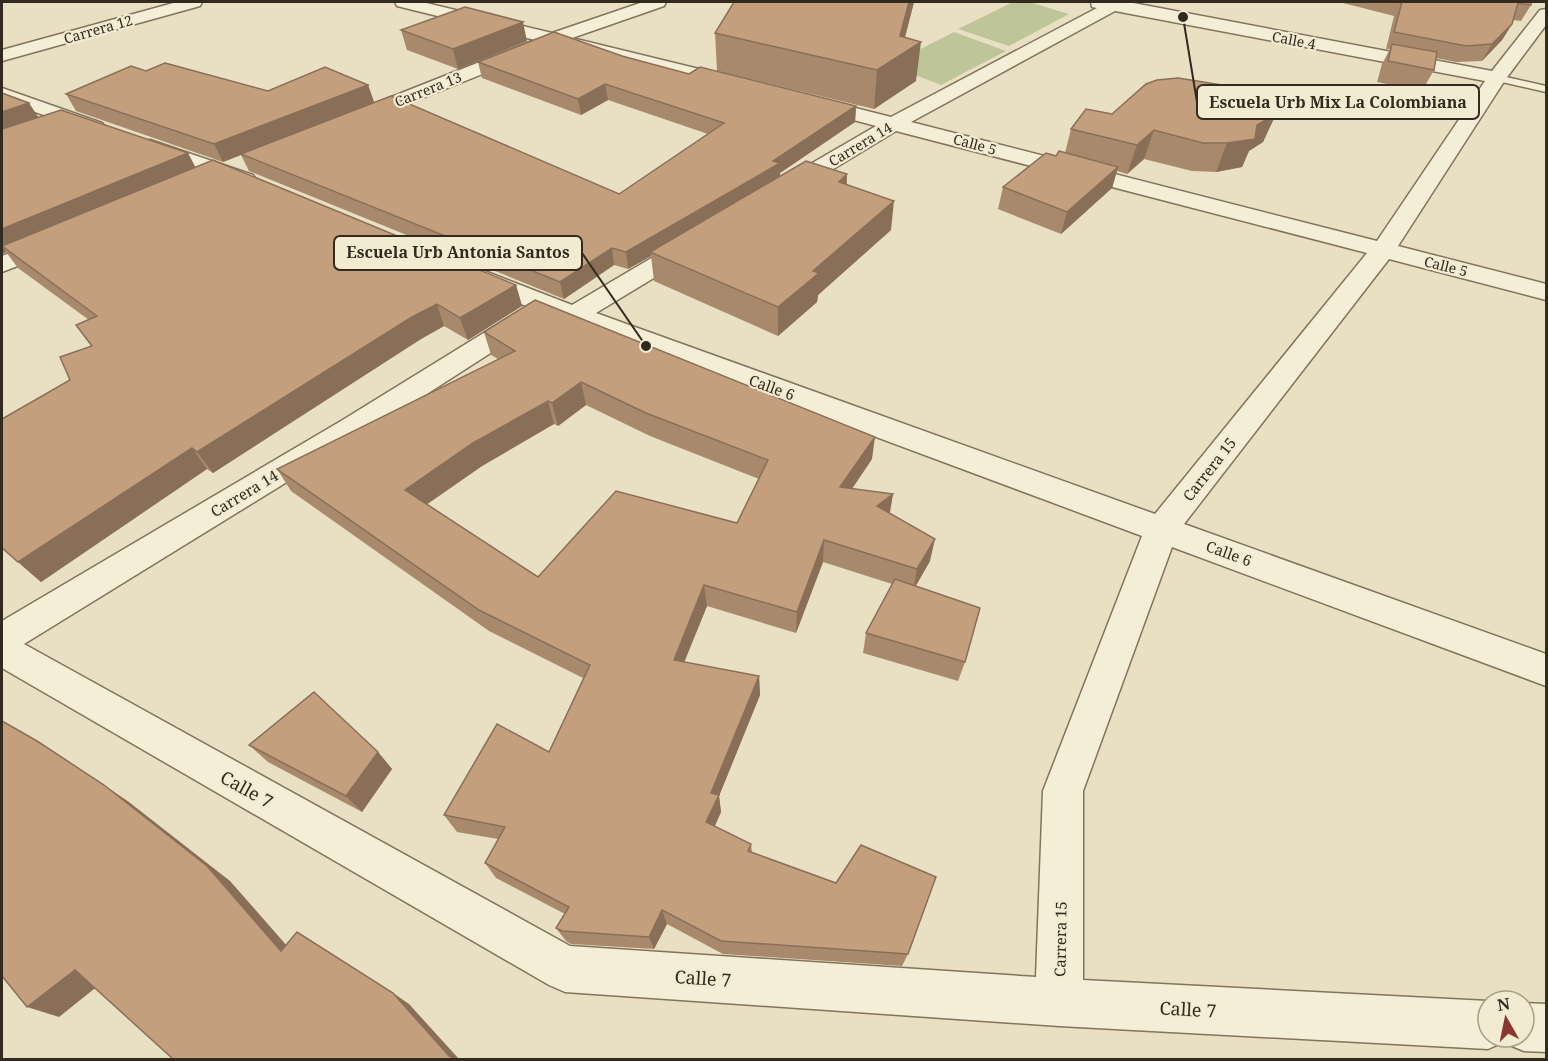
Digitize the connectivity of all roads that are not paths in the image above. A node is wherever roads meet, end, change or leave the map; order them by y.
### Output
1 (194, 2) edge
2 (403, 2) edge
3 (658, 2) edge
4 (1091, 2) edge
5 (1116, 4) edge
6 (1546, 14) edge
7 (553, 39) junction
8 (2, 56) edge
9 (1497, 78) junction
10 (758, 89) edge
11 (1546, 89) edge
12 (2, 94) edge
13 (792, 98) edge
14 (73, 119) junction
15 (344, 123) edge
16 (895, 123) junction
17 (42, 130) edge
18 (234, 167) junction
19 (191, 184) edge
20 (266, 189) edge
21 (764, 201) edge
22 (75, 234) edge
23 (704, 237) edge
24 (1383, 250) junction
25 (2, 265) edge
26 (450, 265) edge
27 (1546, 292) edge
28 (560, 310) junction
29 (1162, 528) junction
30 (2, 639) edge
31 (2, 650) edge
32 (1546, 670) edge
33 (1059, 1002) junction
34 (1476, 1024) edge

1 - 8 street, Carrera 12
2 - 7 street
3 - 7 street, Carrera 13
4 - 5 street, Calle 4
5 - 9 street, Calle 4
5 - 16 street, Carrera 14
6 - 9 street, Carrera 15
7 - 10 street
7 - 15 street, Carrera 13
9 - 11 lane
9 - 24 street, Carrera 15
12 - 14 street
13 - 16 street, Calle 5
14 - 17 street
14 - 18 street
16 - 21 street, Carrera 14
16 - 24 street, Calle 5
18 - 19 street
18 - 20 street
22 - 25 street
23 - 28 street, Carrera 14
24 - 27 street, Calle 5
24 - 29 street, Carrera 15
26 - 28 street, Calle 6
28 - 29 street, Calle 6
28 - 30 street, Carrera 14
29 - 32 street, Calle 6
29 - 33 street, Carrera 15
31 - 33 street, Calle 7
33 - 34 street, Calle 7

